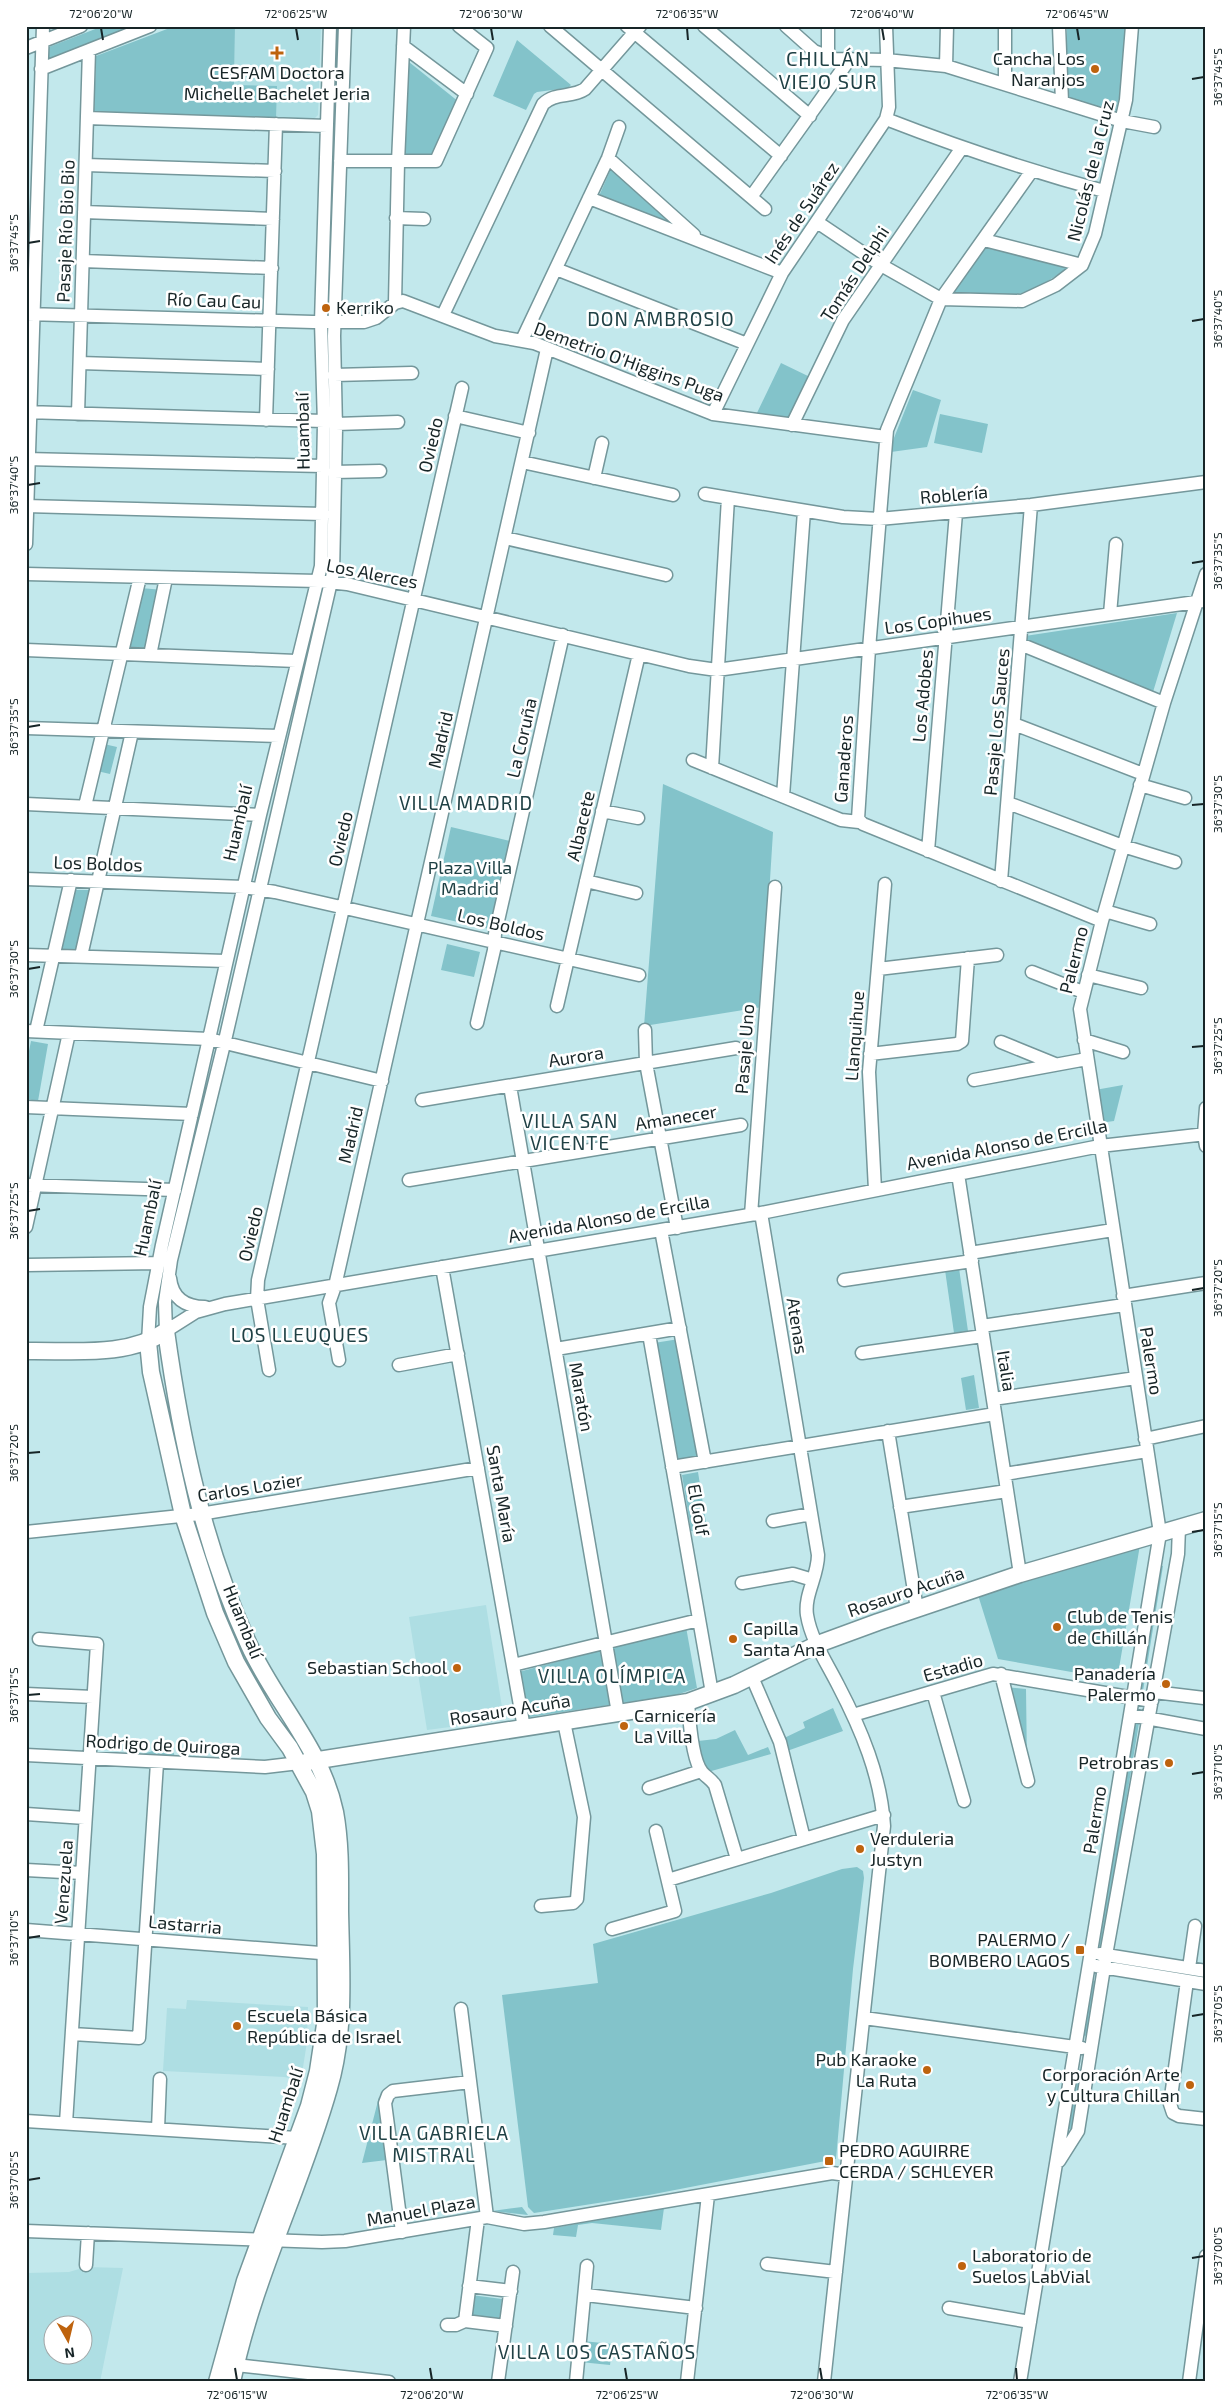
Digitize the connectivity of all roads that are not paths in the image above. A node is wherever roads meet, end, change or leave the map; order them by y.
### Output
1 (43, 26) edge
2 (81, 26) edge
3 (150, 26) edge
4 (330, 26) edge
5 (345, 26) edge
6 (404, 26) edge
7 (459, 26) edge
8 (550, 26) edge
9 (704, 26) edge
10 (786, 26) edge
11 (828, 26) edge
12 (886, 26) edge
13 (947, 26) edge
14 (1006, 26) edge
15 (1059, 26) edge
16 (1132, 26) edge
17 (634, 28) edge
18 (42, 41) junction
19 (403, 46) junction
20 (26, 48) edge
21 (89, 50) junction
22 (828, 58) junction
23 (849, 60) junction
24 (886, 60) junction
25 (946, 66) junction
26 (41, 68) junction
27 (602, 70) junction
28 (1005, 83) junction
29 (467, 94) junction
30 (1062, 102) junction
31 (810, 116) junction
32 (87, 118) junction
33 (886, 119) junction
34 (1122, 121) junction
35 (276, 124) junction
36 (327, 126) junction
37 (619, 127) dead end
38 (1154, 127) dead end
39 (961, 149) junction
40 (780, 156) junction
41 (608, 158) junction
42 (340, 161) junction
43 (398, 162) junction
44 (86, 165) junction
45 (275, 171) junction
46 (1031, 172) junction
47 (32, 181) edge
48 (1104, 191) junction
49 (752, 197) junction
50 (589, 198) junction
51 (765, 209) dead end
52 (84, 212) junction
53 (396, 218) junction
54 (273, 219) junction
55 (424, 219) dead end
56 (816, 222) junction
57 (31, 225) edge
58 (984, 240) junction
59 (704, 242) junction
60 (83, 261) junction
61 (881, 265) junction
62 (1082, 265) junction
63 (272, 268) junction
64 (31, 269) edge
65 (556, 269) junction
66 (782, 273) junction
67 (941, 299) junction
68 (395, 303) junction
69 (30, 314) edge
70 (81, 315) junction
71 (443, 315) junction
72 (270, 320) junction
73 (321, 322) junction
74 (334, 322) junction
75 (522, 340) junction
76 (747, 344) junction
77 (547, 348) junction
78 (80, 363) junction
79 (29, 365) edge
80 (268, 369) junction
81 (412, 373) dead end
82 (334, 375) junction
83 (462, 388) dead end
84 (28, 412) edge
85 (78, 414) junction
86 (713, 414) junction
87 (455, 416) junction
88 (266, 420) junction
89 (330, 422) junction
90 (398, 422) dead end
91 (792, 426) junction
92 (529, 432) junction
93 (886, 437) junction
94 (602, 443) dead end
95 (28, 459) edge
96 (522, 462) junction
97 (329, 469) junction
98 (380, 471) dead end
99 (594, 478) junction
100 (1206, 482) edge
101 (705, 494) dead end
102 (673, 495) dead end
103 (728, 498) junction
104 (1032, 505) junction
105 (27, 506) edge
106 (804, 511) junction
107 (323, 514) junction
108 (956, 514) junction
109 (879, 519) junction
110 (505, 538) junction
111 (26, 544) edge
112 (1116, 544) dead end
113 (26, 574) edge
114 (1206, 574) edge
115 (666, 575) dead end
116 (140, 577) junction
117 (166, 578) junction
118 (318, 581) junction
119 (331, 582) junction
120 (413, 600) junction
121 (1201, 601) edge
122 (1110, 614) junction
123 (487, 617) junction
124 (1022, 627) junction
125 (563, 636) junction
126 (946, 638) junction
127 (1020, 644) junction
128 (869, 649) junction
129 (26, 650) edge
130 (122, 654) junction
131 (639, 654) junction
132 (150, 655) junction
133 (793, 660) junction
134 (296, 661) junction
135 (674, 662) joint
136 (717, 670) junction
137 (1164, 703) junction
138 (1014, 724) junction
139 (26, 728) edge
140 (103, 731) junction
141 (132, 732) junction
142 (279, 736) junction
143 (693, 760) dead end
144 (712, 768) junction
145 (1142, 780) junction
146 (783, 796) junction
147 (1185, 798) dead end
148 (1008, 803) junction
149 (26, 804) edge
150 (85, 806) junction
151 (115, 808) junction
152 (602, 811) junction
153 (260, 814) junction
154 (638, 818) dead end
155 (859, 822) junction
156 (1123, 846) junction
157 (928, 851) junction
158 (1175, 862) dead end
159 (26, 878) edge
160 (71, 880) junction
161 (98, 881) junction
162 (586, 881) junction
163 (1002, 882) junction
164 (885, 884) dead end
165 (244, 887) junction
166 (775, 887) dead end
167 (260, 889) junction
168 (636, 893) dead end
169 (343, 907) junction
170 (1103, 916) junction
171 (418, 924) junction
172 (1150, 924) dead end
173 (495, 942) junction
174 (26, 955) edge
175 (997, 955) dead end
176 (53, 956) junction
177 (81, 956) junction
178 (568, 958) junction
179 (968, 958) junction
180 (226, 961) junction
181 (878, 969) junction
182 (1032, 972) dead end
183 (640, 974) dead end
184 (1088, 975) junction
185 (1141, 988) dead end
186 (1083, 992) junction
187 (557, 1006) dead end
188 (477, 1023) dead end
189 (645, 1030) dead end
190 (31, 1031) edge
191 (69, 1033) junction
192 (210, 1039) junction
193 (1084, 1040) junction
194 (1000, 1042) dead end
195 (224, 1043) junction
196 (736, 1048) dead end
197 (1123, 1052) dead end
198 (870, 1054) junction
199 (1086, 1058) junction
200 (308, 1063) junction
201 (646, 1063) junction
202 (1055, 1064) junction
203 (974, 1080) dead end
204 (382, 1081) junction
205 (510, 1086) junction
206 (422, 1100) dead end
207 (26, 1106) edge
208 (52, 1108) junction
209 (1206, 1108) edge
210 (192, 1114) junction
211 (741, 1125) dead end
212 (660, 1138) junction
213 (1205, 1138) edge
214 (1100, 1146) junction
215 (523, 1161) junction
216 (958, 1174) junction
217 (409, 1180) dead end
218 (31, 1185) edge
219 (174, 1190) junction
220 (875, 1190) junction
221 (756, 1214) junction
222 (26, 1227) edge
223 (676, 1228) junction
224 (661, 1230) junction
225 (1113, 1230) junction
226 (539, 1251) junction
227 (971, 1257) junction
228 (158, 1262) junction
229 (26, 1265) edge
230 (442, 1267) junction
231 (169, 1272) junction
232 (844, 1280) dead end
233 (1206, 1283) edge
234 (335, 1286) junction
235 (257, 1299) junction
236 (1124, 1300) junction
237 (212, 1307) junction
238 (680, 1328) junction
239 (166, 1331) junction
240 (982, 1331) junction
241 (649, 1334) junction
242 (148, 1342) junction
243 (556, 1349) junction
244 (26, 1351) edge
245 (862, 1353) dead end
246 (458, 1354) junction
247 (339, 1360) dead end
248 (399, 1365) dead end
249 (269, 1370) dead end
250 (1136, 1378) junction
251 (993, 1399) junction
252 (995, 1414) junction
253 (1206, 1426) edge
254 (888, 1431) junction
255 (1146, 1445) junction
256 (799, 1446) junction
257 (705, 1462) junction
258 (672, 1467) junction
259 (478, 1468) junction
260 (1005, 1474) junction
261 (1007, 1491) junction
262 (900, 1507) junction
263 (200, 1514) junction
264 (811, 1514) junction
265 (183, 1516) junction
266 (1206, 1520) edge
267 (773, 1521) dead end
268 (1180, 1527) junction
269 (26, 1532) edge
270 (1160, 1533) junction
271 (1020, 1574) junction
272 (814, 1580) junction
273 (742, 1582) dead end
274 (917, 1609) junction
275 (699, 1620) junction
276 (39, 1640) dead end
277 (606, 1643) junction
278 (818, 1644) junction
279 (513, 1665) junction
280 (1001, 1674) junction
281 (752, 1677) junction
282 (932, 1692) junction
283 (712, 1693) junction
284 (26, 1694) edge
285 (1153, 1696) junction
286 (1133, 1697) junction
287 (93, 1698) junction
288 (1204, 1698) dead end
289 (688, 1702) junction
290 (618, 1713) junction
291 (853, 1715) junction
292 (1130, 1715) junction
293 (1149, 1718) junction
294 (564, 1722) junction
295 (524, 1728) junction
296 (1206, 1728) edge
297 (26, 1755) edge
298 (89, 1759) junction
299 (317, 1760) junction
300 (157, 1763) junction
301 (299, 1763) junction
302 (701, 1771) junction
303 (1028, 1781) dead end
304 (649, 1788) dead end
305 (964, 1801) dead end
306 (26, 1814) edge
307 (884, 1815) junction
308 (85, 1818) junction
309 (656, 1831) dead end
310 (804, 1839) junction
311 (737, 1859) junction
312 (26, 1870) edge
313 (82, 1873) junction
314 (668, 1880) junction
315 (541, 1906) dead end
316 (1196, 1926) dead end
317 (612, 1929) dead end
318 (26, 1930) edge
319 (78, 1934) junction
320 (146, 1939) junction
321 (334, 1954) junction
322 (1090, 1959) junction
323 (1105, 1961) junction
324 (1206, 1971) edge
325 (1188, 1975) junction
326 (1206, 1984) edge
327 (461, 2009) dead end
328 (864, 2018) junction
329 (72, 2034) junction
330 (1075, 2047) junction
331 (1092, 2050) junction
332 (160, 2079) dead end
333 (470, 2082) junction
334 (1206, 2119) edge
335 (26, 2121) edge
336 (66, 2123) junction
337 (158, 2129) junction
338 (297, 2138) junction
339 (1056, 2165) junction
340 (847, 2175) junction
341 (708, 2194) junction
342 (483, 2218) junction
343 (26, 2231) edge
344 (402, 2232) junction
345 (88, 2233) junction
346 (265, 2242) junction
347 (1206, 2256) edge
348 (767, 2264) dead end
349 (86, 2265) dead end
350 (587, 2266) dead end
351 (514, 2272) dead end
352 (836, 2272) junction
353 (469, 2286) junction
354 (511, 2291) junction
355 (586, 2295) junction
356 (696, 2308) junction
357 (949, 2308) dead end
358 (465, 2321) junction
359 (1030, 2322) junction
360 (447, 2325) dead end
361 (506, 2326) junction
362 (228, 2364) junction
363 (217, 2382) edge
364 (232, 2382) edge
365 (389, 2382) edge
366 (498, 2382) edge
367 (576, 2382) edge
368 (687, 2382) edge
369 (824, 2382) edge
370 (1020, 2382) edge
371 (1189, 2382) edge

1 - 18 street
2 - 18 street
3 - 21 street
4 - 36 street, Huambalí
5 - 42 street, Huambalí
6 - 19 street
7 - 29 street
8 - 27 street
9 - 31 street
10 - 22 street
11 - 22 street
12 - 24 street, Inés de Suárez
13 - 25 street
14 - 28 street
15 - 30 street
16 - 34 street, Nicolás de la Cruz
17 - 27 street
17 - 40 street
18 - 20 street
18 - 26 street
19 - 29 street
19 - 43 street
21 - 26 street
21 - 32 street, Pasaje Río Bio Bio
22 - 23 street
23 - 24 street
23 - 31 street
24 - 25 street
24 - 33 street, Inés de Suárez
25 - 28 street
26 - 47 street
27 - 49 street
27 - 71 street
28 - 30 street
29 - 43 street
30 - 34 street
31 - 40 street
32 - 35 street
32 - 44 street, Pasaje Río Bio Bio
33 - 39 street
33 - 56 street, Inés de Suárez
34 - 38 street
34 - 48 street, Nicolás de la Cruz
35 - 36 street
35 - 45 street
36 - 73 street, Huambalí
37 - 41 street
39 - 46 street
39 - 61 street, Tomás Delphi
40 - 49 street
41 - 50 street
41 - 59 street
42 - 43 street
42 - 74 street, Huambalí
43 - 53 street
44 - 45 street
44 - 52 street, Pasaje Río Bio Bio
45 - 54 street
46 - 48 street
46 - 58 street, Ganaderos
47 - 57 street
48 - 62 street, Nicolás de la Cruz
49 - 51 street
50 - 59 street
50 - 65 street
52 - 54 street
52 - 60 street, Pasaje Río Bio Bio
53 - 55 street
53 - 68 street
54 - 63 street
56 - 61 street, Nicolás de la Cruz
56 - 66 street, Inés de Suárez
57 - 64 street
58 - 62 street
58 - 67 street, Ganaderos
59 - 66 street
60 - 63 street
60 - 70 street, Pasaje Río Bio Bio
61 - 67 street, Nicolás de la Cruz
61 - 91 street, Tomás Delphi
62 - 67 street, Nicolás de la Cruz
63 - 72 street
64 - 69 street
65 - 75 street
65 - 76 street
66 - 76 street, Inés de Suárez
67 - 93 street, Ganaderos
68 - 71 street, Demetrio O'Higgins Puga
68 - 74 street, Río Cau Cau
69 - 70 street, Río Cau Cau
69 - 79 street
70 - 72 street, Río Cau Cau
70 - 78 street, Pasaje Río Bio Bio
71 - 75 street, Demetrio O'Higgins Puga
72 - 73 street, Río Cau Cau
72 - 80 street
73 - 74 street, Río Cau Cau
73 - 89 street, Huambalí
74 - 82 street, Huambalí
75 - 77 street, Demetrio O'Higgins Puga
76 - 86 street, Inés de Suárez
77 - 86 street, Demetrio O'Higgins Puga
77 - 92 street, Madrid
78 - 80 street
78 - 85 street, Pasaje Río Bio Bio
79 - 84 street
80 - 88 street
81 - 82 street
82 - 89 street, Huambalí
83 - 87 street, Oviedo
84 - 85 street
84 - 95 street
85 - 88 street
86 - 91 street, Demetrio O'Higgins Puga
87 - 92 street
87 - 120 street, Oviedo
88 - 89 street
89 - 90 street
89 - 97 street, Huambalí
91 - 93 street, Demetrio O'Higgins Puga
92 - 96 street, Madrid
93 - 109 street, Ganaderos
94 - 99 street
95 - 97 street
95 - 105 street
96 - 99 street
96 - 110 street, Madrid
97 - 98 street
97 - 107 street, Huambalí
97 - 119 street, Huambalí
99 - 102 street
100 - 104 street, Roblería
101 - 103 street, Roblería
103 - 106 street, Roblería
103 - 136 street
104 - 108 street, Roblería
104 - 124 street, Pasaje Los Sauces
105 - 107 street
105 - 111 street
106 - 109 street, Roblería
106 - 133 street
107 - 118 street, Huambalí
108 - 109 street, Roblería
108 - 126 street, Los Adobes
109 - 128 street, Ganaderos
110 - 115 street
110 - 123 street, Madrid
112 - 122 street
113 - 116 street, Los Alerces
114 - 121 street, Palermo
116 - 117 street, Los Alerces
116 - 130 street
117 - 118 street, Los Alerces
117 - 132 street
118 - 119 street, Los Alerces
118 - 134 street, Huambalí
119 - 120 street, Los Alerces
119 - 167 street, Huambalí
120 - 123 street, Los Alerces
120 - 169 street, Oviedo
121 - 122 street, Los Copihues
121 - 137 street, Palermo
122 - 124 street, Los Copihues
123 - 125 street, Los Alerces
123 - 171 street, Madrid
124 - 126 street, Los Copihues
124 - 127 street, Pasaje Los Sauces
125 - 131 street, Los Alerces
125 - 173 street, La Coruña
126 - 128 street, Los Copihues
126 - 157 street, Los Adobes
127 - 137 street
127 - 138 street, Pasaje Los Sauces
128 - 133 street, Los Copihues
128 - 155 street, Ganaderos
129 - 130 street
130 - 132 street
130 - 140 street
131 - 135 street, Los Alerces
131 - 152 street, Albacete
132 - 134 street
133 - 136 street, Los Copihues
133 - 146 street
134 - 142 street, Huambalí
135 - 136 street, Los Copihues
136 - 144 street
137 - 145 street, Palermo
138 - 145 street
138 - 148 street, Pasaje Los Sauces
139 - 140 street
140 - 141 street
140 - 150 street
141 - 142 street
141 - 151 street
142 - 153 street, Huambalí
143 - 144 street
144 - 146 street
145 - 147 street
145 - 156 street, Palermo
146 - 155 street
148 - 156 street
148 - 163 street, Pasaje Los Sauces
149 - 150 street
150 - 151 street
151 - 153 street
151 - 161 street
152 - 154 street
152 - 162 street, Albacete
153 - 165 street, Huambalí
155 - 157 street, Ganaderos
156 - 158 street
156 - 170 street, Palermo
157 - 163 street, Ganaderos
159 - 160 street, Los Boldos
160 - 161 street, Los Boldos
160 - 176 street
161 - 165 street, Los Boldos
161 - 177 street
162 - 168 street
162 - 178 street, Albacete
163 - 170 street, Ganaderos
164 - 181 street, Llanquihue
165 - 167 street, Los Boldos
165 - 180 street, Huambalí
166 - 221 street, Pasaje Uno
167 - 169 street, Los Boldos
167 - 195 street, Huambalí
169 - 171 street, Los Boldos
169 - 200 street, Oviedo
170 - 172 street, Ganaderos
170 - 184 street, Palermo
171 - 173 street, Los Boldos
171 - 204 street, Madrid
173 - 178 street, Los Boldos
173 - 188 street, La Coruña
174 - 176 street
175 - 179 street
176 - 177 street
176 - 190 street
177 - 180 street
178 - 183 street, Los Boldos
178 - 187 street, Albacete
179 - 181 street
179 - 198 street
180 - 192 street, Huambalí
181 - 198 street, Llanquihue
182 - 186 street
184 - 185 street
184 - 186 street, Palermo
186 - 193 street, Palermo
189 - 201 street
190 - 191 street
191 - 192 street
191 - 208 street
192 - 195 street
192 - 210 street, Huambalí
193 - 197 street
193 - 199 street, Palermo
194 - 202 street
195 - 200 street
195 - 231 street, Huambalí
196 - 201 street, Aurora
198 - 220 street, Llanquihue
199 - 202 street
199 - 214 street, Palermo
200 - 204 street
200 - 235 street, Oviedo
201 - 205 street, Aurora
201 - 212 street
202 - 203 street
204 - 234 street, Madrid
205 - 206 street, Aurora
205 - 215 street, Maratón
207 - 208 street
208 - 210 street
208 - 218 street
209 - 213 street
210 - 219 street, Huambalí
211 - 212 street, Amanecer
212 - 215 street, Amanecer
212 - 223 street
213 - 214 street, Avenida Alonso de Ercilla
214 - 216 street, Avenida Alonso de Ercilla
214 - 225 street, Palermo
215 - 217 street, Amanecer
215 - 226 street, Maratón
216 - 220 street, Avenida Alonso de Ercilla
216 - 227 street, Italia
218 - 219 street
218 - 222 street
219 - 228 street, Huambalí
220 - 221 street, Avenida Alonso de Ercilla
221 - 223 street, Avenida Alonso de Ercilla
221 - 256 street, Atenas
223 - 224 street, Avenida Alonso de Ercilla
224 - 226 street, Avenida Alonso de Ercilla
224 - 238 street, El Golf
225 - 227 street
225 - 236 street, Palermo
226 - 230 street, Avenida Alonso de Ercilla
226 - 243 street, Maratón
227 - 232 street
227 - 240 street, Italia
228 - 229 street
228 - 242 street, Huambalí
230 - 234 street, Avenida Alonso de Ercilla
230 - 246 street, Santa María
231 - 237 street
231 - 239 street, Huambalí
233 - 236 street
234 - 235 street, Avenida Alonso de Ercilla
234 - 247 street, Madrid
235 - 237 street, Avenida Alonso de Ercilla
235 - 249 street, Oviedo
236 - 240 street
236 - 250 street, Palermo
237 - 239 street, Avenida Alonso de Ercilla
238 - 241 street
238 - 257 street, El Golf
239 - 242 main road, Avenida Alonso de Ercilla
239 - 263 main road, Huambalí
240 - 245 street
240 - 251 street, Italia
241 - 243 street
241 - 258 street, El Golf
242 - 244 main road, Avenida Alonso de Ercilla
242 - 265 main road, Huambalí
243 - 277 street, Maratón
246 - 248 street
246 - 259 street, Santa María
250 - 251 street
250 - 255 street, Palermo
251 - 252 street, Italia
252 - 254 street
252 - 260 street, Italia
253 - 255 street
254 - 256 street
254 - 262 street
255 - 260 street
255 - 270 street, Palermo
256 - 257 street
256 - 264 street, Atenas
257 - 258 street
258 - 275 street, El Golf
259 - 263 street, Carlos Lozier
259 - 279 street, Santa María
260 - 261 street, Italia
261 - 262 street
261 - 271 street, Italia
262 - 274 street
263 - 265 street, Carlos Lozier
263 - 299 main road, Huambalí
264 - 267 street
264 - 272 street, Atenas
265 - 269 street, Carlos Lozier
265 - 301 main road, Huambalí
266 - 268 main road, Rosauro Acuña
268 - 270 main road, Rosauro Acuña
268 - 285 street, Palermo
270 - 271 main road, Rosauro Acuña
270 - 286 street, Palermo
271 - 274 main road, Rosauro Acuña
272 - 273 street
272 - 278 street, Atenas
274 - 278 main road, Rosauro Acuña
275 - 277 street
275 - 283 street, El Golf
276 - 287 street, Venezuela
277 - 279 street
277 - 290 street, Maratón
278 - 281 main road, Rosauro Acuña
278 - 291 street, Atenas
279 - 295 street, Santa María
280 - 282 street, Estadio
280 - 286 street, Estadio
280 - 303 street
281 - 283 main road, Rosauro Acuña
281 - 310 street
282 - 291 street, Estadio
282 - 305 street
283 - 289 main road, Rosauro Acuña
284 - 287 street
285 - 286 street, Estadio
285 - 288 street
285 - 293 street, Palermo
286 - 292 street, Palermo
287 - 298 street, Venezuela
289 - 290 main road, Rosauro Acuña
289 - 302 street
290 - 294 main road, Rosauro Acuña
291 - 307 street, Atenas
292 - 293 street
292 - 322 street, Palermo
293 - 296 street
293 - 323 street, Palermo
294 - 295 main road, Rosauro Acuña
294 - 315 street
295 - 299 main road, Rosauro Acuña
297 - 298 street, Rodrigo de Quiroga
298 - 300 street, Rodrigo de Quiroga
298 - 308 street, Venezuela
299 - 301 main road, Rosauro Acuña
299 - 321 main road, Huambalí
300 - 301 street, Rodrigo de Quiroga
300 - 320 street
301 - 321 main road, Huambalí
302 - 304 street
302 - 311 street
306 - 308 street
307 - 310 street
307 - 328 street, Atenas
308 - 313 street, Venezuela
309 - 314 street
310 - 311 street
311 - 314 street
312 - 313 street
313 - 319 street, Venezuela
314 - 317 street
316 - 325 street
318 - 319 street, Lastarria
319 - 320 street, Lastarria
319 - 329 street, Venezuela
320 - 321 street, Lastarria
320 - 329 street
321 - 338 main road, Huambalí
321 - 346 main road, Huambalí
322 - 323 street
322 - 330 street, Palermo
323 - 325 street
323 - 331 street, Palermo
324 - 325 street
325 - 326 street
325 - 334 street
327 - 333 street
328 - 330 street
328 - 340 street, Atenas
329 - 336 street, Venezuela
330 - 331 street
330 - 339 street, Palermo
331 - 339 street, Palermo
332 - 337 street
333 - 342 street
333 - 344 street
335 - 336 street
336 - 337 street
337 - 338 street
338 - 346 main road, Huambalí
339 - 359 street, Palermo
340 - 341 street, Manuel Plaza
340 - 352 street, Atenas
341 - 342 street, Manuel Plaza
341 - 356 street
342 - 344 street, Manuel Plaza
342 - 353 street
343 - 345 street, Manuel Plaza
344 - 346 street, Manuel Plaza
345 - 346 street, Manuel Plaza
345 - 349 street
346 - 362 main road, Huambalí
347 - 371 street
348 - 352 street
350 - 355 street
351 - 354 street
352 - 369 street, Atenas
353 - 354 street
353 - 358 street
354 - 361 street
355 - 356 street
355 - 367 street
356 - 368 street
357 - 359 street
358 - 360 street
358 - 361 street
359 - 370 street, Palermo
361 - 366 street
362 - 363 main road, Huambalí
362 - 364 main road, Huambalí
362 - 365 street

